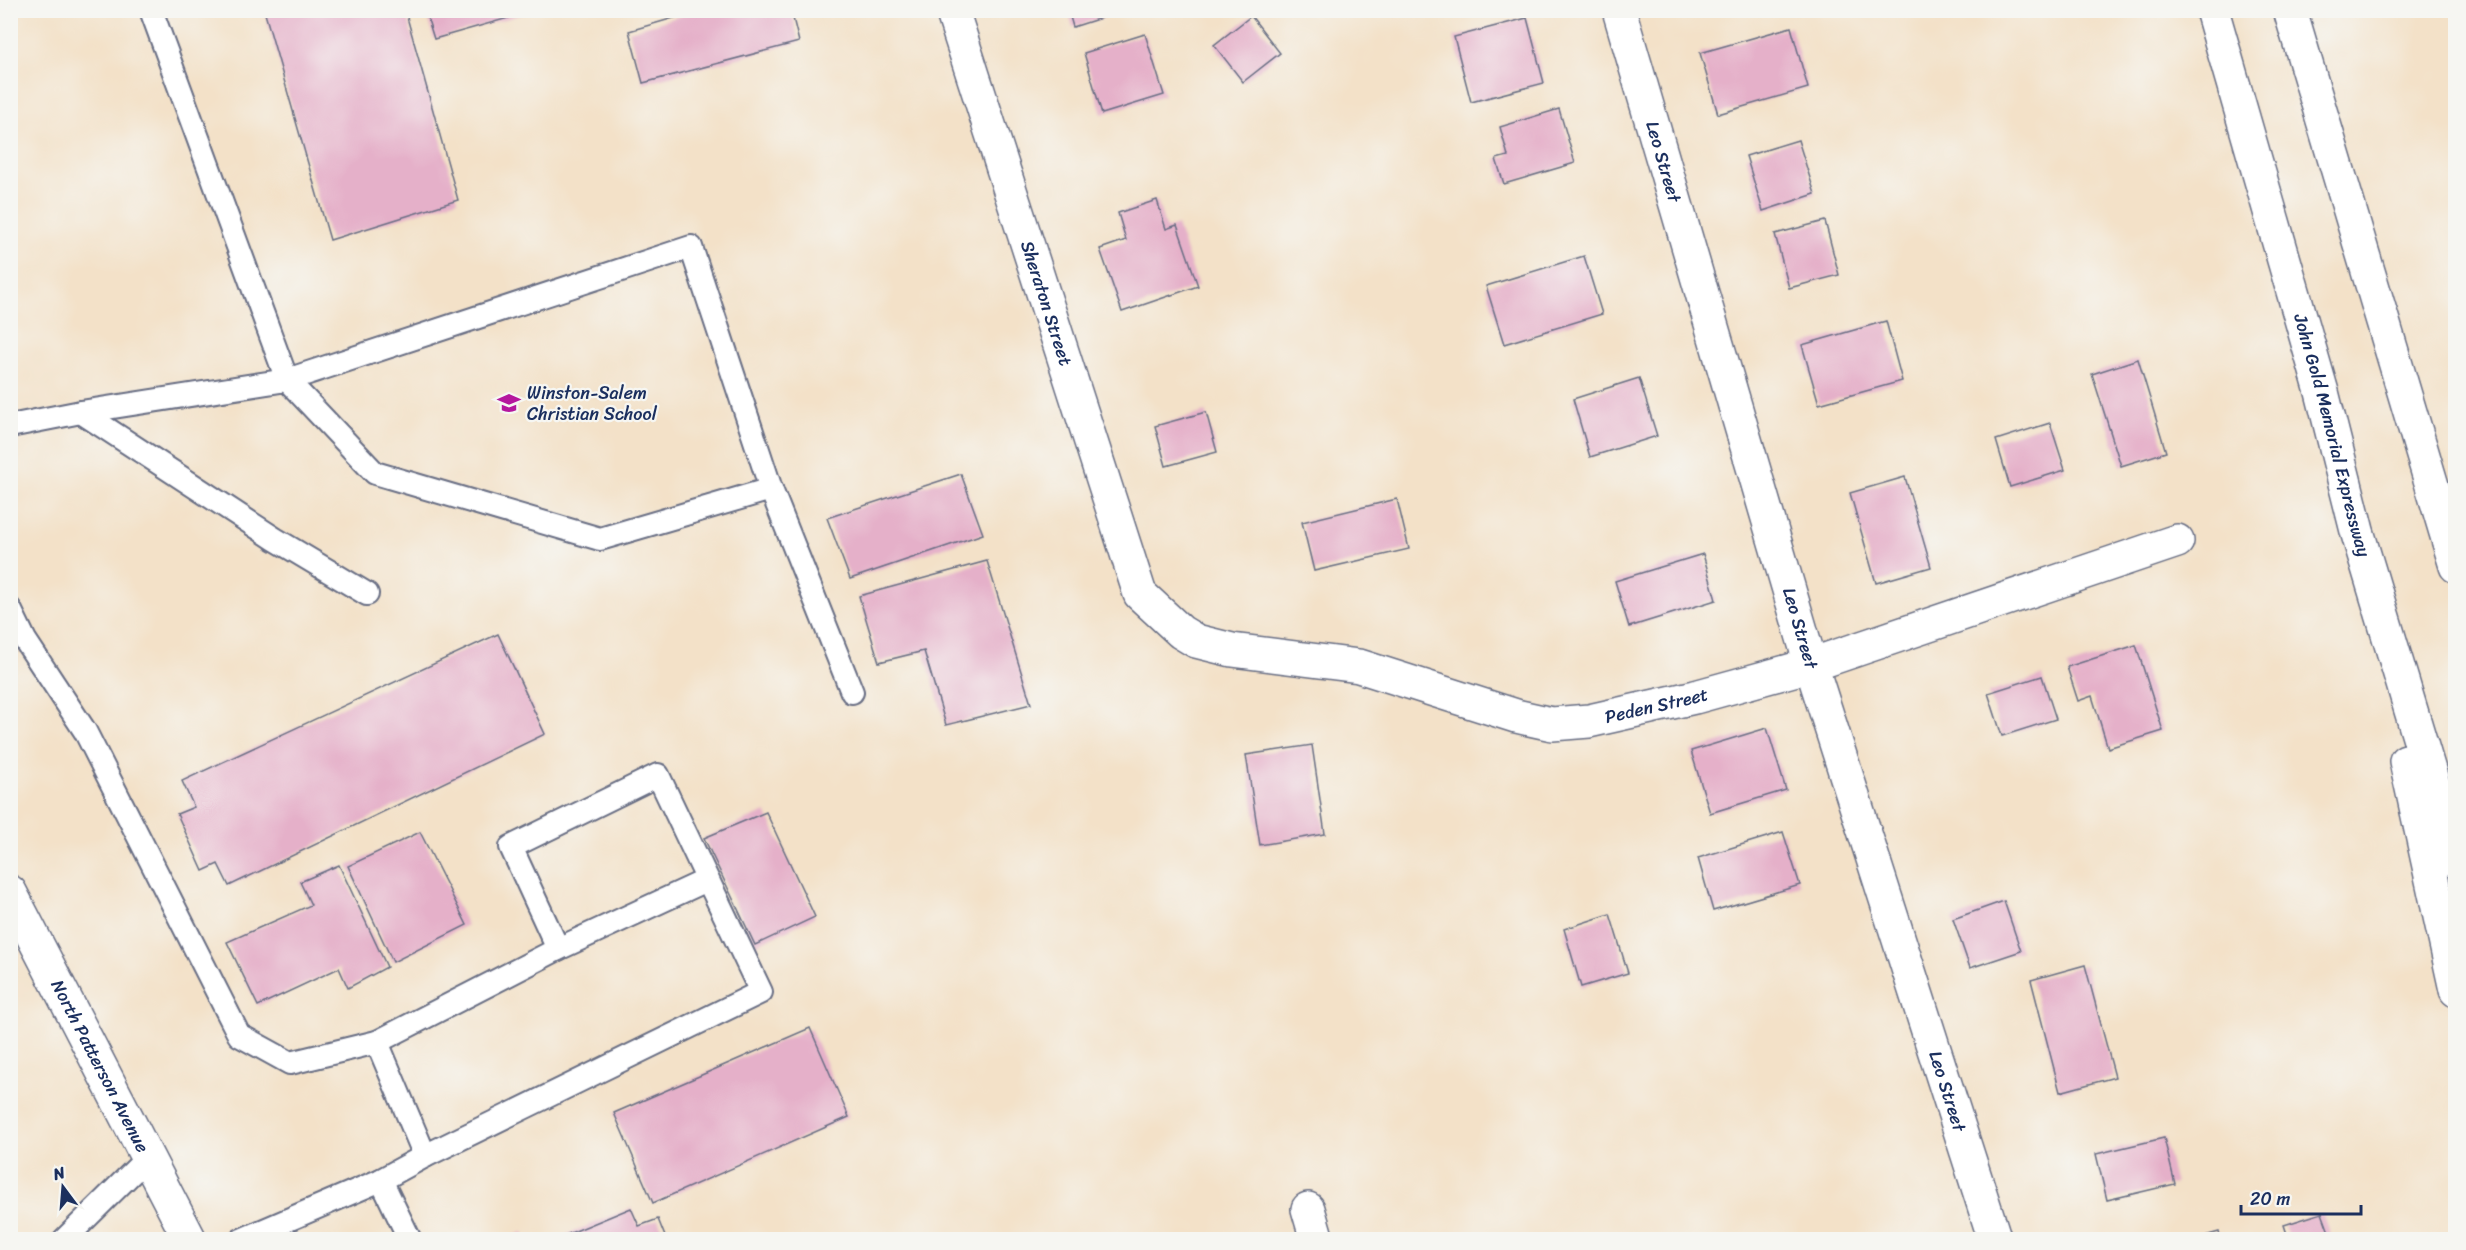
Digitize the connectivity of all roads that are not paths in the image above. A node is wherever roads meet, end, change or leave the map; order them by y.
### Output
1 (151, 10) edge
2 (952, 10) edge
3 (1619, 10) edge
4 (2212, 10) edge
5 (2290, 10) edge
6 (287, 380) junction
7 (81, 412) junction
8 (10, 426) edge
9 (771, 489) junction
10 (2440, 510) junction
11 (2357, 531) junction
12 (2177, 541) dead end
13 (2456, 549) edge
14 (2456, 566) edge
15 (367, 594) dead end
16 (1140, 594) joint
17 (10, 609) edge
18 (1811, 665) junction
19 (852, 692) dead end
20 (2456, 860) edge
21 (707, 880) junction
22 (10, 892) edge
23 (558, 949) junction
24 (2456, 990) edge
25 (377, 1042) junction
26 (425, 1156) junction
27 (147, 1158) junction
28 (381, 1180) junction
29 (64, 1239) edge
30 (190, 1239) edge
31 (241, 1239) edge
32 (410, 1239) edge
33 (1995, 1239) edge

1 - 6 lane
2 - 16 main road, Sheraton Street
3 - 18 main road, Leo Street
4 - 11 main road, John Gold Memorial Expressway
5 - 10 main road
6 - 7 lane
6 - 9 lane
6 - 9 lane
7 - 8 lane
7 - 15 lane
9 - 19 lane
10 - 13 main road
10 - 14 main road
11 - 20 main road, John Gold Memorial Expressway
11 - 24 main road
12 - 18 main road, Peden Street
16 - 18 main road, Peden Street
17 - 25 lane
18 - 33 main road, Leo Street
21 - 23 lane
21 - 23 lane
21 - 26 lane
22 - 27 main road, North Patterson Avenue
23 - 25 lane
25 - 26 lane
26 - 28 lane
27 - 29 lane
27 - 30 main road, North Patterson Avenue
28 - 31 lane
28 - 32 lane

